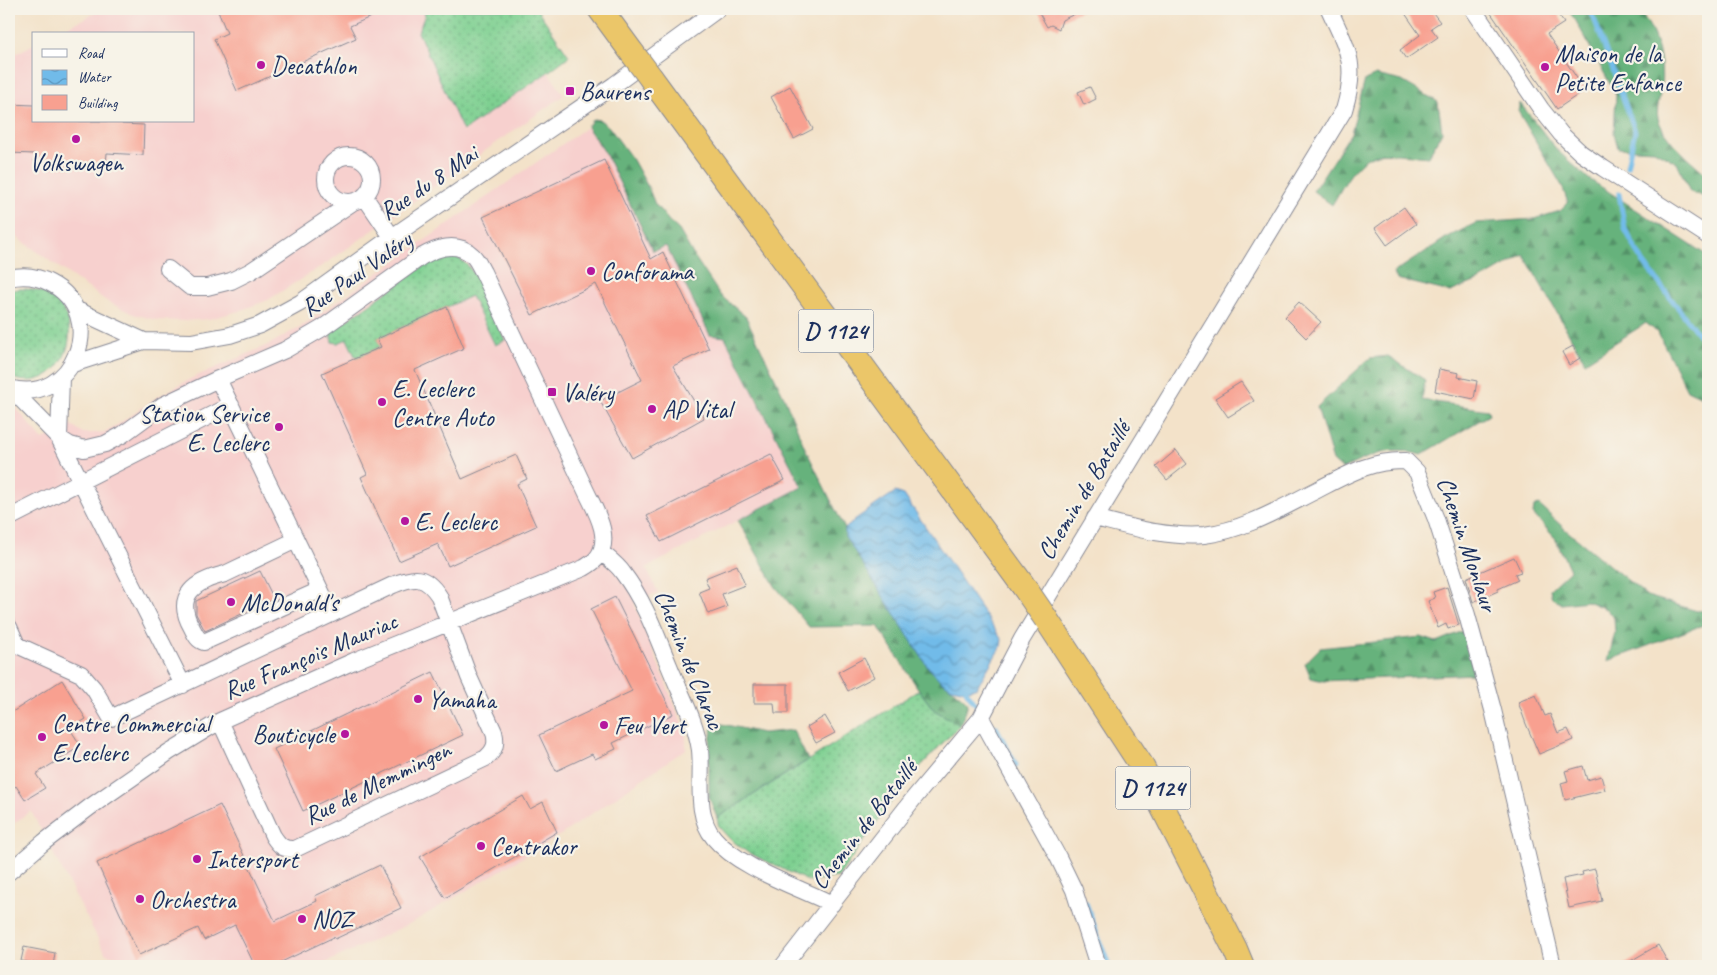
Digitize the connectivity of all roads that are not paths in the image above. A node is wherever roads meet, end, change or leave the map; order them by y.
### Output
1 (600, 9) edge
2 (718, 9) edge
3 (1328, 9) edge
4 (1473, 9) edge
5 (1708, 236) edge
6 (392, 237) junction
7 (168, 269) dead end
8 (10, 275) edge
9 (77, 310) junction
10 (144, 341) junction
11 (73, 364) junction
12 (61, 377) junction
13 (218, 379) junction
14 (10, 389) edge
15 (230, 405) junction
16 (59, 438) junction
17 (81, 481) junction
18 (9, 518) edge
19 (1095, 518) junction
20 (296, 540) junction
21 (601, 552) junction
22 (320, 590) junction
23 (332, 614) junction
24 (449, 623) junction
25 (9, 626) edge
26 (183, 684) junction
27 (981, 718) junction
28 (220, 721) junction
29 (9, 872) edge
30 (832, 904) junction
31 (783, 966) edge
32 (1098, 966) edge
33 (1242, 966) edge
34 (1554, 966) edge

1 - 33 highway, D 1124, bridge
2 - 6 street, Rue du 8 Mai
3 - 19 street, Chemin de Bataillé
4 - 5 street
6 - 7 street
6 - 10 street, Rue du 8 Mai
8 - 9 street
9 - 10 street, Rue du 8 Mai
9 - 11 street
10 - 11 street, Rue du 8 Mai
11 - 12 street
12 - 14 street
12 - 16 street
13 - 15 street
13 - 16 street, Rue Paul Valéry
13 - 21 street, Rue Paul Valéry
14 - 16 street, Rue Paul Valéry
15 - 17 street
15 - 20 street
16 - 17 street
17 - 18 street
17 - 26 street
19 - 27 street, Chemin de Bataillé
19 - 34 street, Chemin Monlaur
20 - 22 street
20 - 22 street
21 - 24 street, Rue François Mauriac
21 - 30 street, Chemin de Clarac
22 - 23 street
23 - 24 street
23 - 26 street
24 - 28 street, Rue François Mauriac
24 - 28 street, Rue de Memmingen
25 - 26 street
27 - 30 street, Chemin de Bataillé
27 - 32 street
28 - 29 street, Rue François Mauriac
30 - 31 street, Chemin de Bataillé

